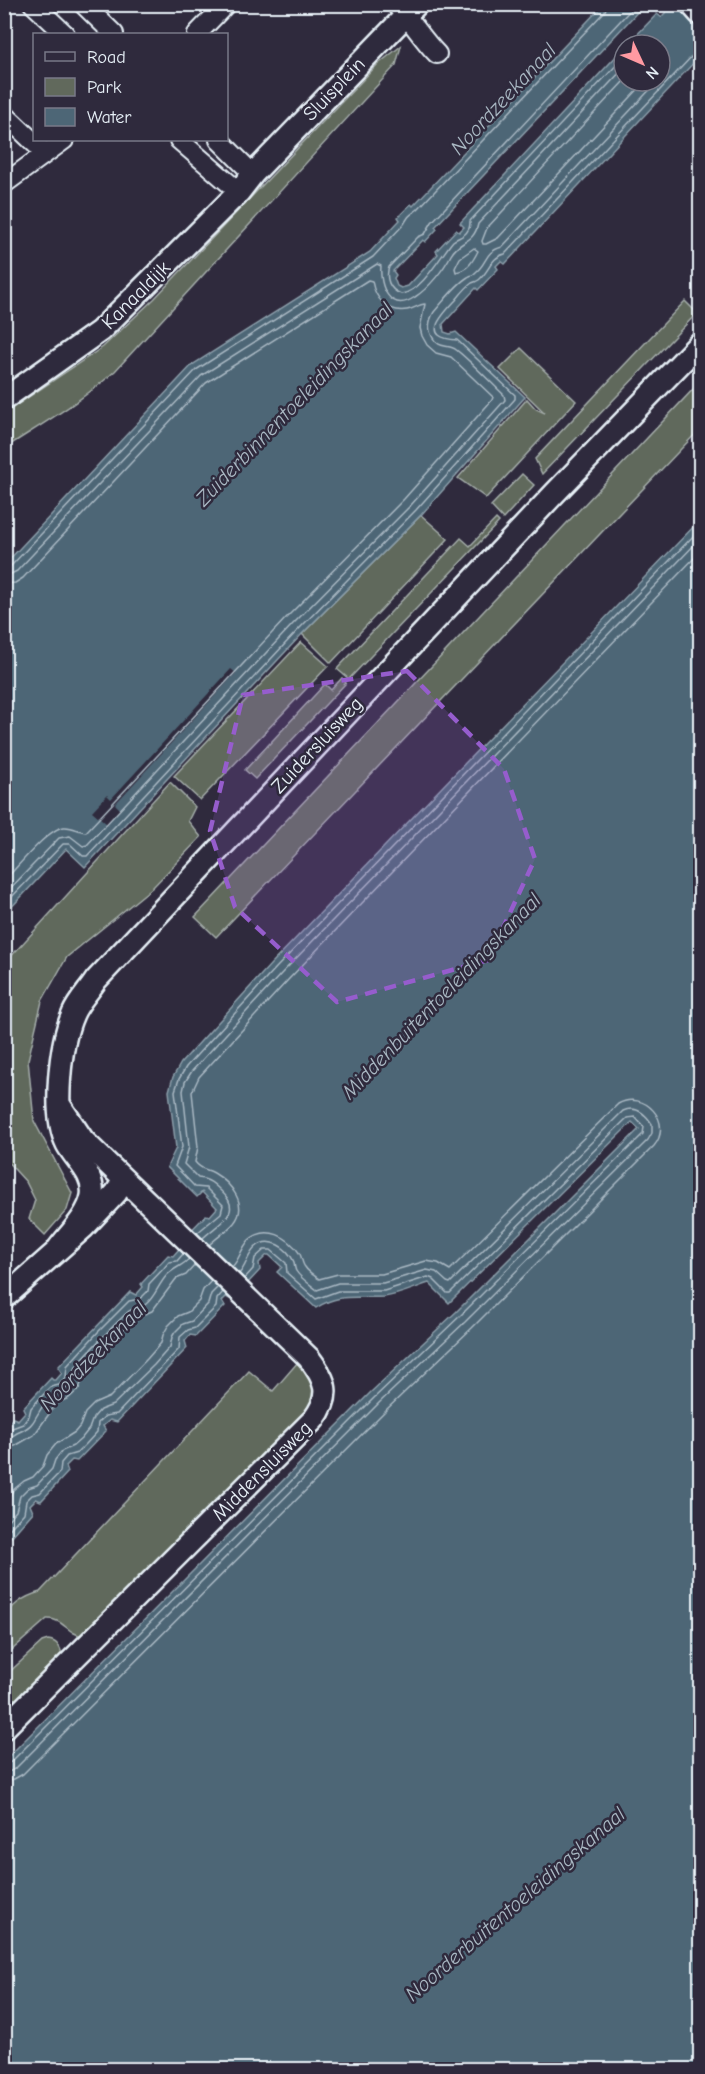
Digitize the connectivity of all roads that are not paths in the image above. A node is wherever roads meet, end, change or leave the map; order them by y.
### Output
1 (83, 4) edge
2 (226, 4) edge
3 (691, 4) edge
4 (44, 8) edge
5 (406, 8) edge
6 (700, 14) edge
7 (64, 33) edge
8 (113, 33) edge
9 (198, 33) edge
10 (437, 54) dead end
11 (4, 114) edge
12 (63, 141) edge
13 (181, 141) edge
14 (220, 141) edge
15 (45, 153) junction
16 (253, 174) junction
17 (4, 184) edge
18 (239, 192) junction
19 (700, 343) edge
20 (4, 399) edge
21 (60, 1105) junction
22 (120, 1176) junction
23 (91, 1185) junction
24 (58, 1249) junction
25 (4, 1298) edge
26 (4, 1728) edge

1 - 8 street
2 - 9 street
3 - 6 street
4 - 7 street
5 - 10 street
5 - 16 street, Sluisplein
11 - 15 street
12 - 15 street
13 - 18 street
14 - 16 street
15 - 17 street
16 - 18 street, Kanaaldijk
18 - 20 street, Kanaaldijk
19 - 21 street, Zuidersluisweg
21 - 22 street
21 - 23 street, Zuidersluisweg
22 - 23 street
22 - 24 street
22 - 26 street, Middensluisweg
23 - 24 street
24 - 25 street

